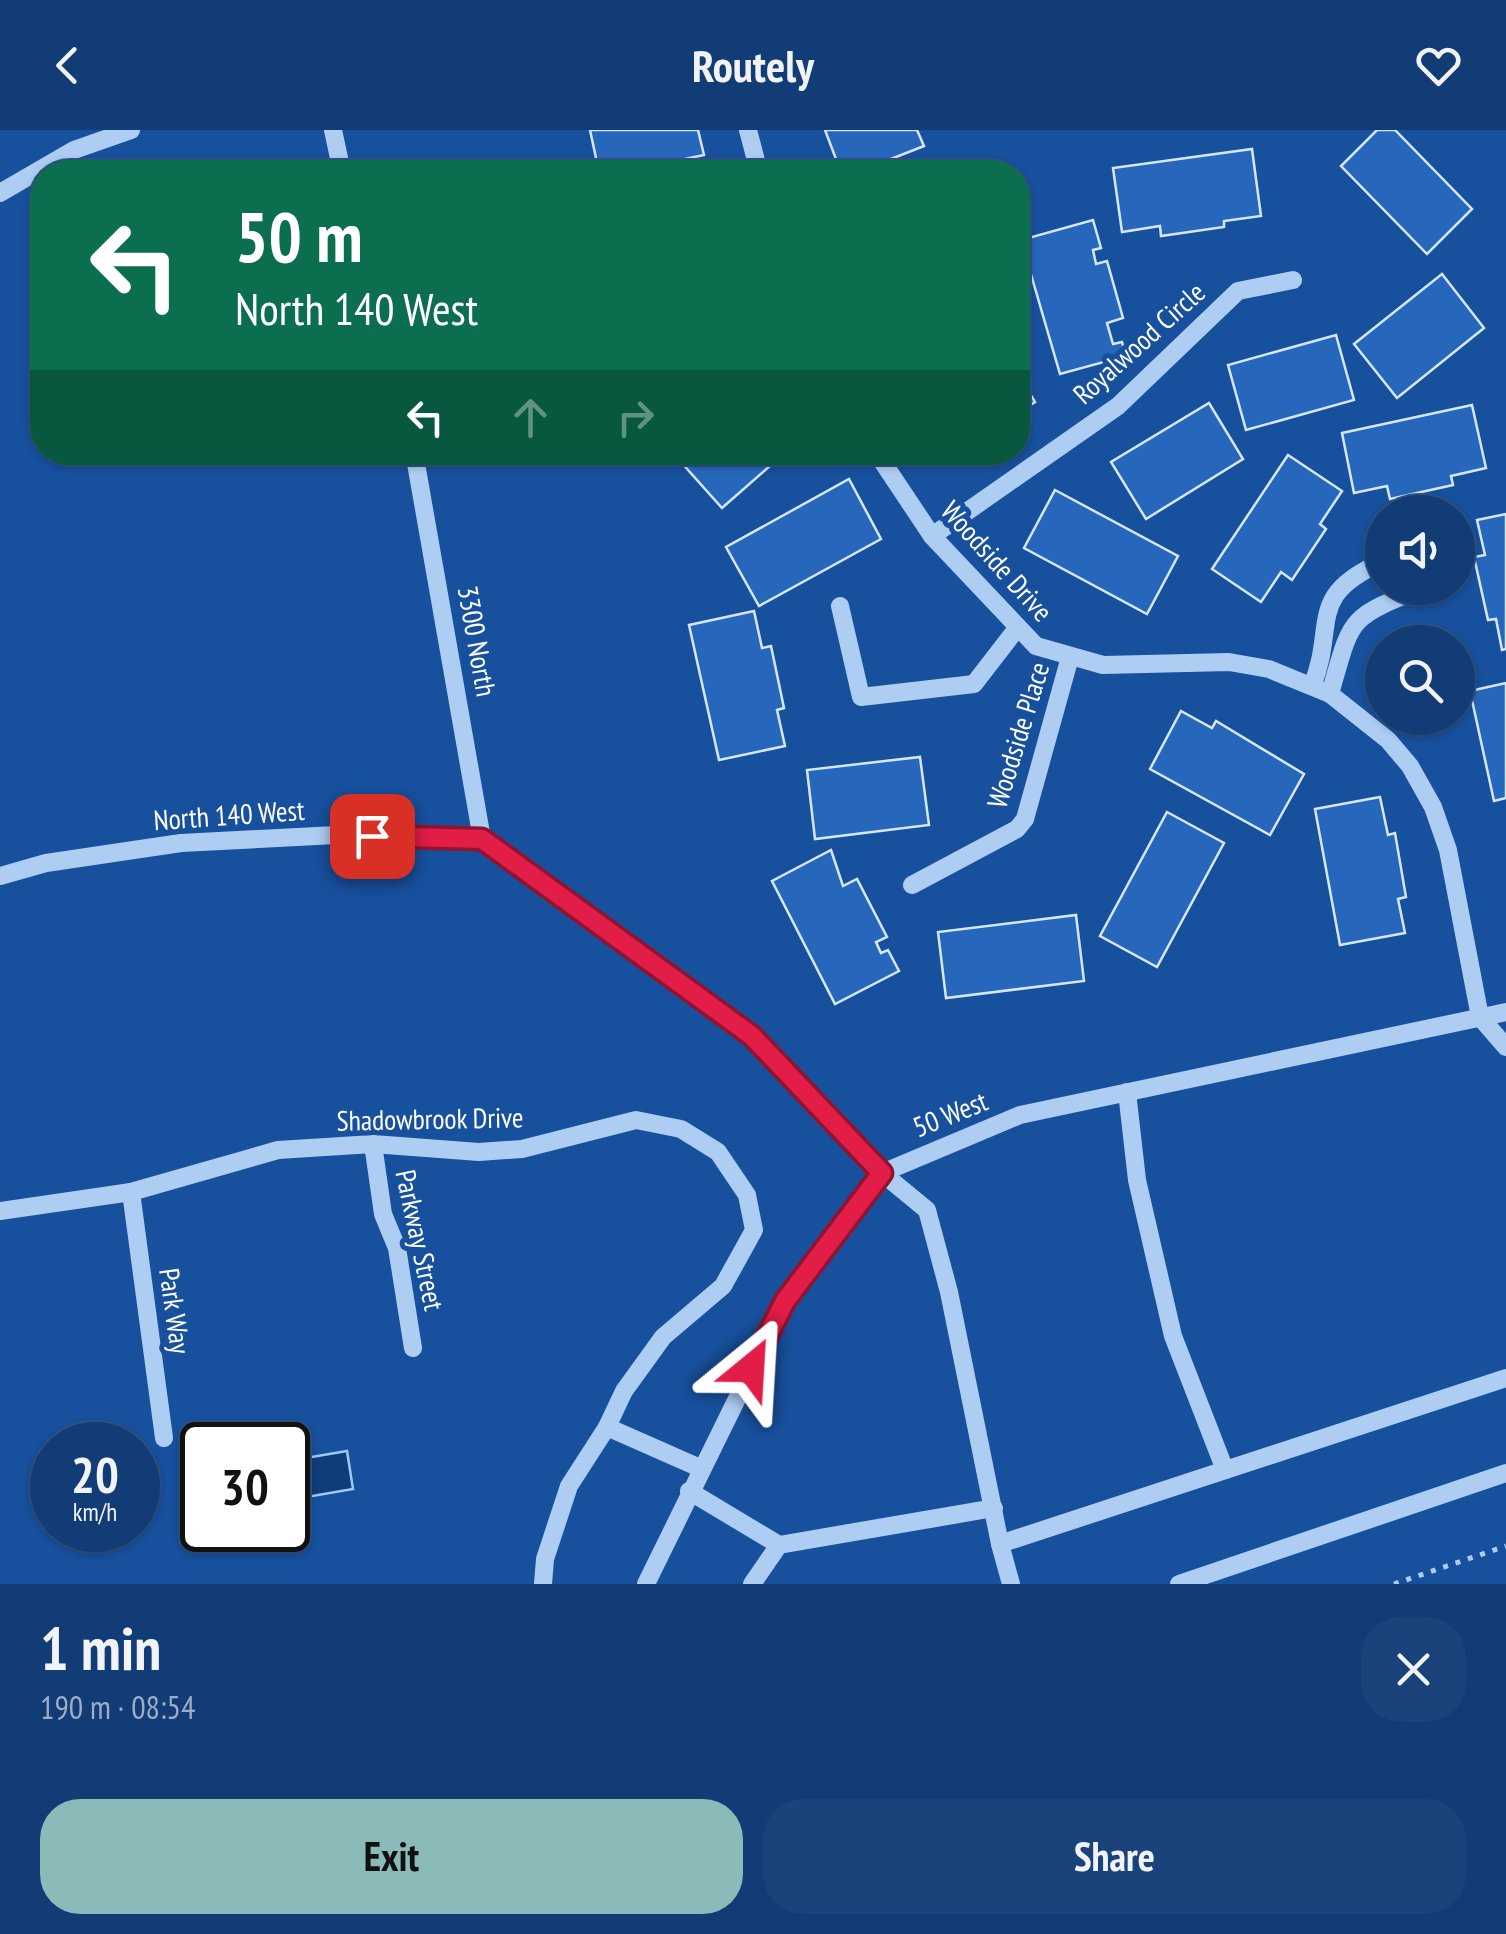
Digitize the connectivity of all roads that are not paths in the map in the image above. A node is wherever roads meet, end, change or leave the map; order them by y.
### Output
1 (131, 130) edge
2 (333, 130) edge
3 (748, 130) edge
4 (57, 160) edge
5 (339, 160) edge
6 (756, 160) edge
7 (30, 176) edge
8 (0, 193) edge
9 (1293, 280) dead end
10 (416, 465) edge
11 (885, 465) edge
12 (932, 536) junction
13 (1365, 570) edge
14 (1381, 605) edge
15 (840, 606) dead end
16 (1018, 627) junction
17 (1070, 658) junction
18 (1312, 686) junction
19 (1330, 694) junction
20 (482, 839) junction
21 (0, 876) edge
22 (912, 884) dead end
23 (1506, 1012) edge
24 (1480, 1017) junction
25 (1506, 1047) edge
26 (1128, 1092) junction
27 (373, 1144) junction
28 (882, 1173) junction
29 (131, 1192) junction
30 (0, 1211) edge
31 (413, 1348) dead end
32 (1506, 1378) edge
33 (607, 1427) junction
34 (164, 1438) dead end
35 (700, 1468) junction
36 (1225, 1470) junction
37 (1506, 1473) edge
38 (689, 1491) junction
39 (994, 1508) junction
40 (1000, 1544) junction
41 (779, 1545) junction
42 (543, 1584) edge
43 (646, 1584) edge
44 (752, 1584) edge
45 (1011, 1584) edge
46 (1179, 1584) edge

1 - 4 street
2 - 5 street
3 - 6 street
7 - 8 street
9 - 12 street, Royalwood Circle
10 - 20 street, 3300 North
11 - 12 street, Woodside Drive
12 - 16 street, Woodside Drive
13 - 18 street
14 - 19 street
15 - 16 street
16 - 17 street, Woodside Drive
17 - 18 street, Woodside Drive
17 - 22 street, Woodside Place
18 - 19 street, Woodside Drive
19 - 24 street, Woodside Drive
20 - 21 street, North 140 West
20 - 28 street
23 - 24 street, 50 West
24 - 25 street
24 - 26 street, 50 West
26 - 28 street, 50 West
26 - 36 street
27 - 29 street, Shadowbrook Drive
27 - 31 street, Parkway Street
27 - 33 street, Shadowbrook Drive
28 - 35 street
28 - 39 street
29 - 30 street, Shadowbrook Drive
29 - 34 street, Park Way
32 - 36 street
33 - 35 street
33 - 42 street, Shadowbrook Drive
35 - 38 street
36 - 40 street
37 - 46 street
38 - 41 street
38 - 43 street
39 - 40 street
39 - 41 street
40 - 45 street
41 - 44 street

